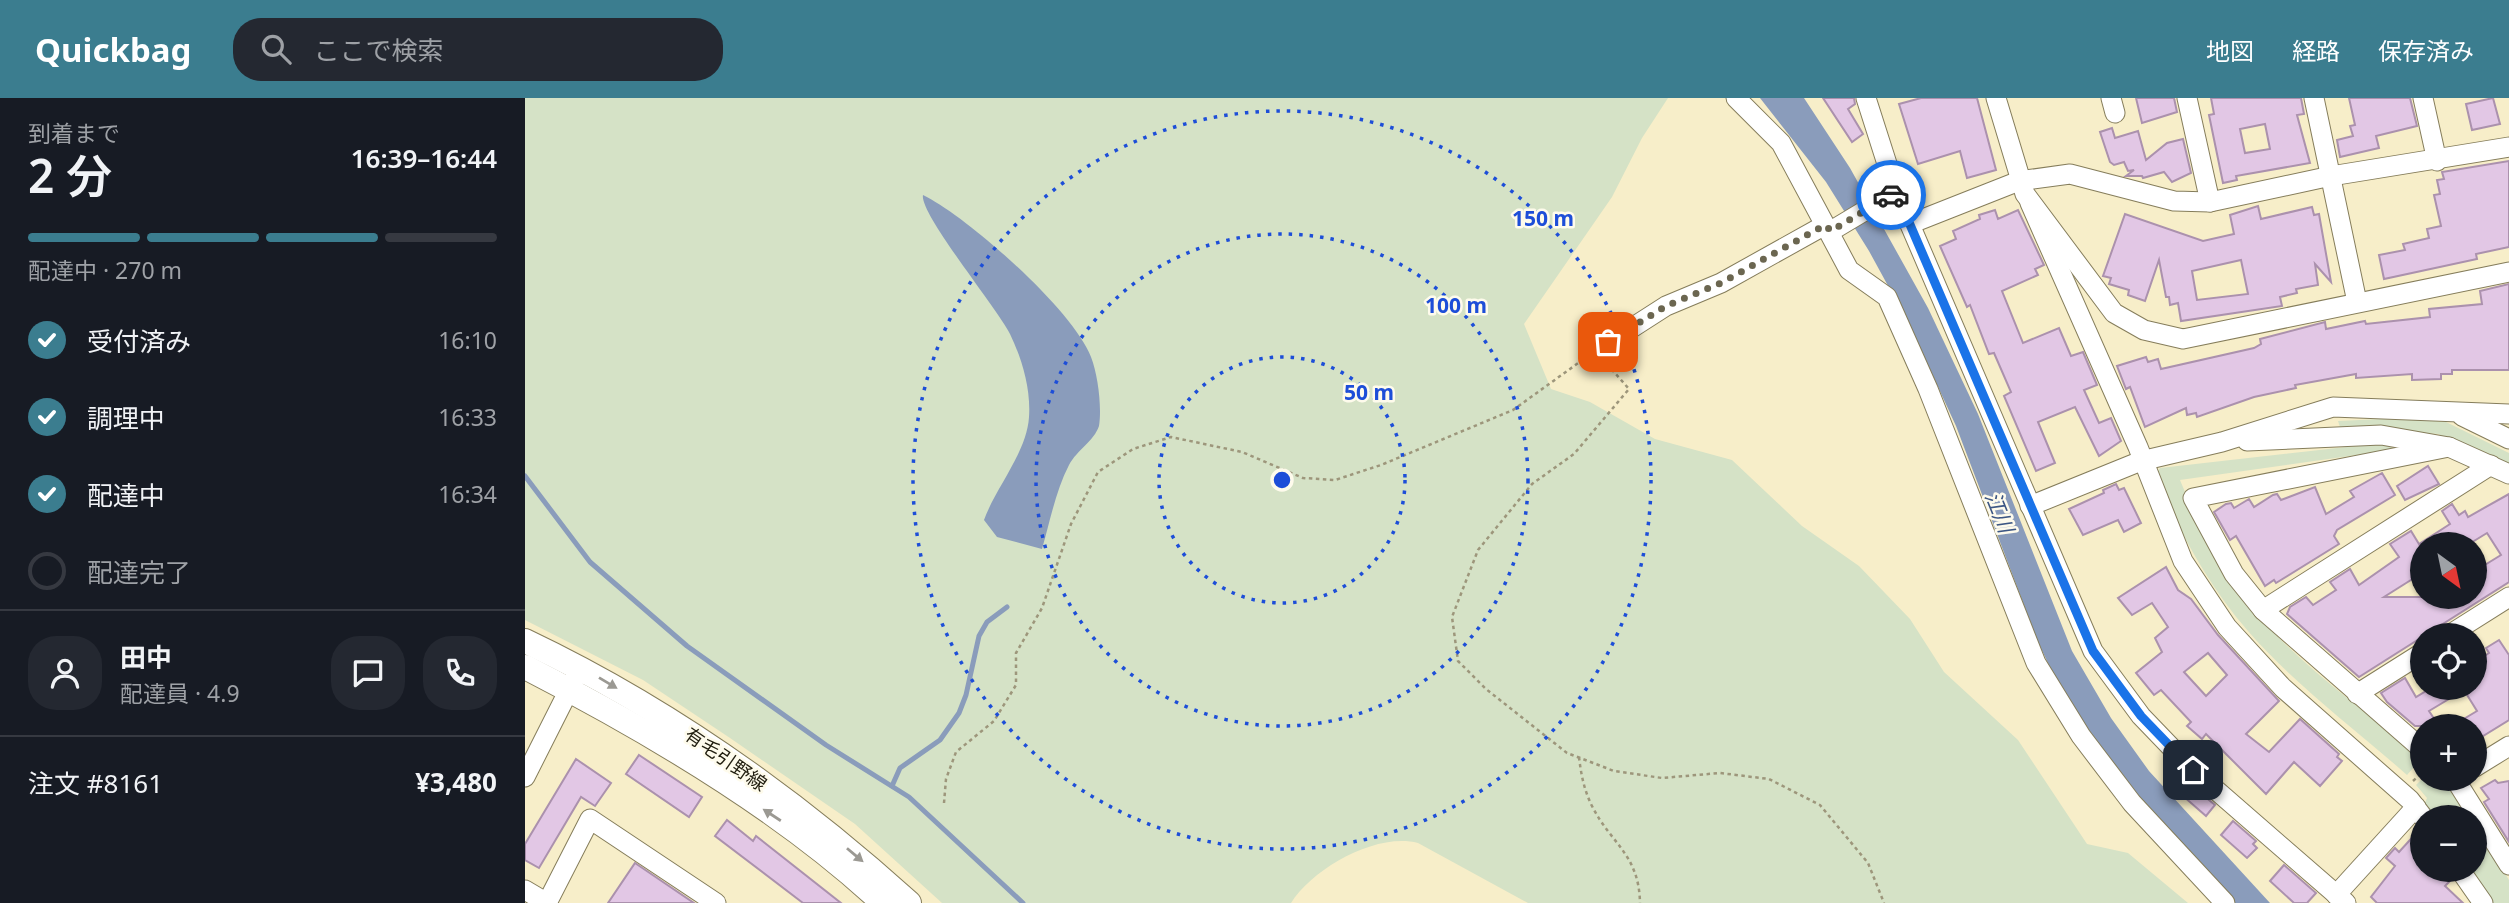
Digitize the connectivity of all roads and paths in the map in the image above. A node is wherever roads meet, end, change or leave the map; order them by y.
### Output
1 (1736, 98) edge
2 (1866, 98) edge
3 (1997, 98) edge
4 (2187, 98) edge
5 (2314, 98) edge
6 (2423, 98) edge
7 (2509, 147) edge
8 (2437, 161) junction
9 (2331, 176) junction
10 (2019, 181) junction
11 (1896, 192) junction
12 (2210, 202) junction
13 (2030, 203) junction
14 (1910, 223) junction
15 (1828, 228) junction
16 (2509, 272) edge
17 (2357, 302) junction
18 (1596, 351) junction
19 (2454, 412) junction
20 (2509, 414) edge
21 (2509, 439) edge
22 (2222, 442) junction
23 (2449, 447) junction
24 (2141, 461) junction
25 (2491, 465) junction
26 (2509, 474) edge
27 (2030, 506) junction
28 (2509, 597) edge
29 (2263, 610) junction
30 (2468, 623) edge
31 (525, 641) edge
32 (2410, 661) edge
33 (525, 667) edge
34 (581, 668) junction
35 (569, 690) junction
36 (2357, 694) junction
37 (2410, 740) edge
38 (2509, 746) edge
39 (1579, 757) junction
40 (2487, 760) edge
41 (525, 777) edge
42 (2463, 791) edge
43 (944, 803) dead end
44 (2412, 805) edge
45 (2410, 823) edge
46 (2509, 865) edge
47 (2468, 882) edge
48 (525, 890) edge
49 (2341, 899) edge
50 (547, 903) edge
51 (716, 903) edge
52 (883, 903) edge
53 (909, 903) edge
54 (1640, 903) edge
55 (1884, 903) edge
56 (2225, 903) edge
57 (2483, 903) edge

1 - 15 street
2 - 11 street
3 - 10 street
4 - 12 street
5 - 9 street
6 - 8 street
7 - 8 street
8 - 9 street
9 - 12 street
9 - 17 street
10 - 12 street
10 - 13 street
10 - 14 street
11 - 14 street
11 - 15 street
13 - 17 street
13 - 24 street
14 - 27 street
15 - 18 street
15 - 56 street
16 - 17 street
18 - 39 path
18 - 43 path
19 - 20 street
19 - 21 street
19 - 22 street
22 - 23 street
22 - 24 street
23 - 25 street
23 - 29 street
24 - 27 street
24 - 44 street
25 - 26 street
25 - 29 street
27 - 49 street
28 - 30 street
29 - 36 street
31 - 34 main road, 有毛引野線
32 - 36 street
33 - 35 main road, 有毛引野線
34 - 35 street
34 -> 53 main road, 有毛引野線
35 - 41 street
52 -> 35 main road, 有毛引野線
36 - 37 street
38 - 40 street
39 - 54 path
39 - 55 path
42 - 46 street
45 - 49 street
47 - 57 street
48 - 50 street
50 - 51 street

